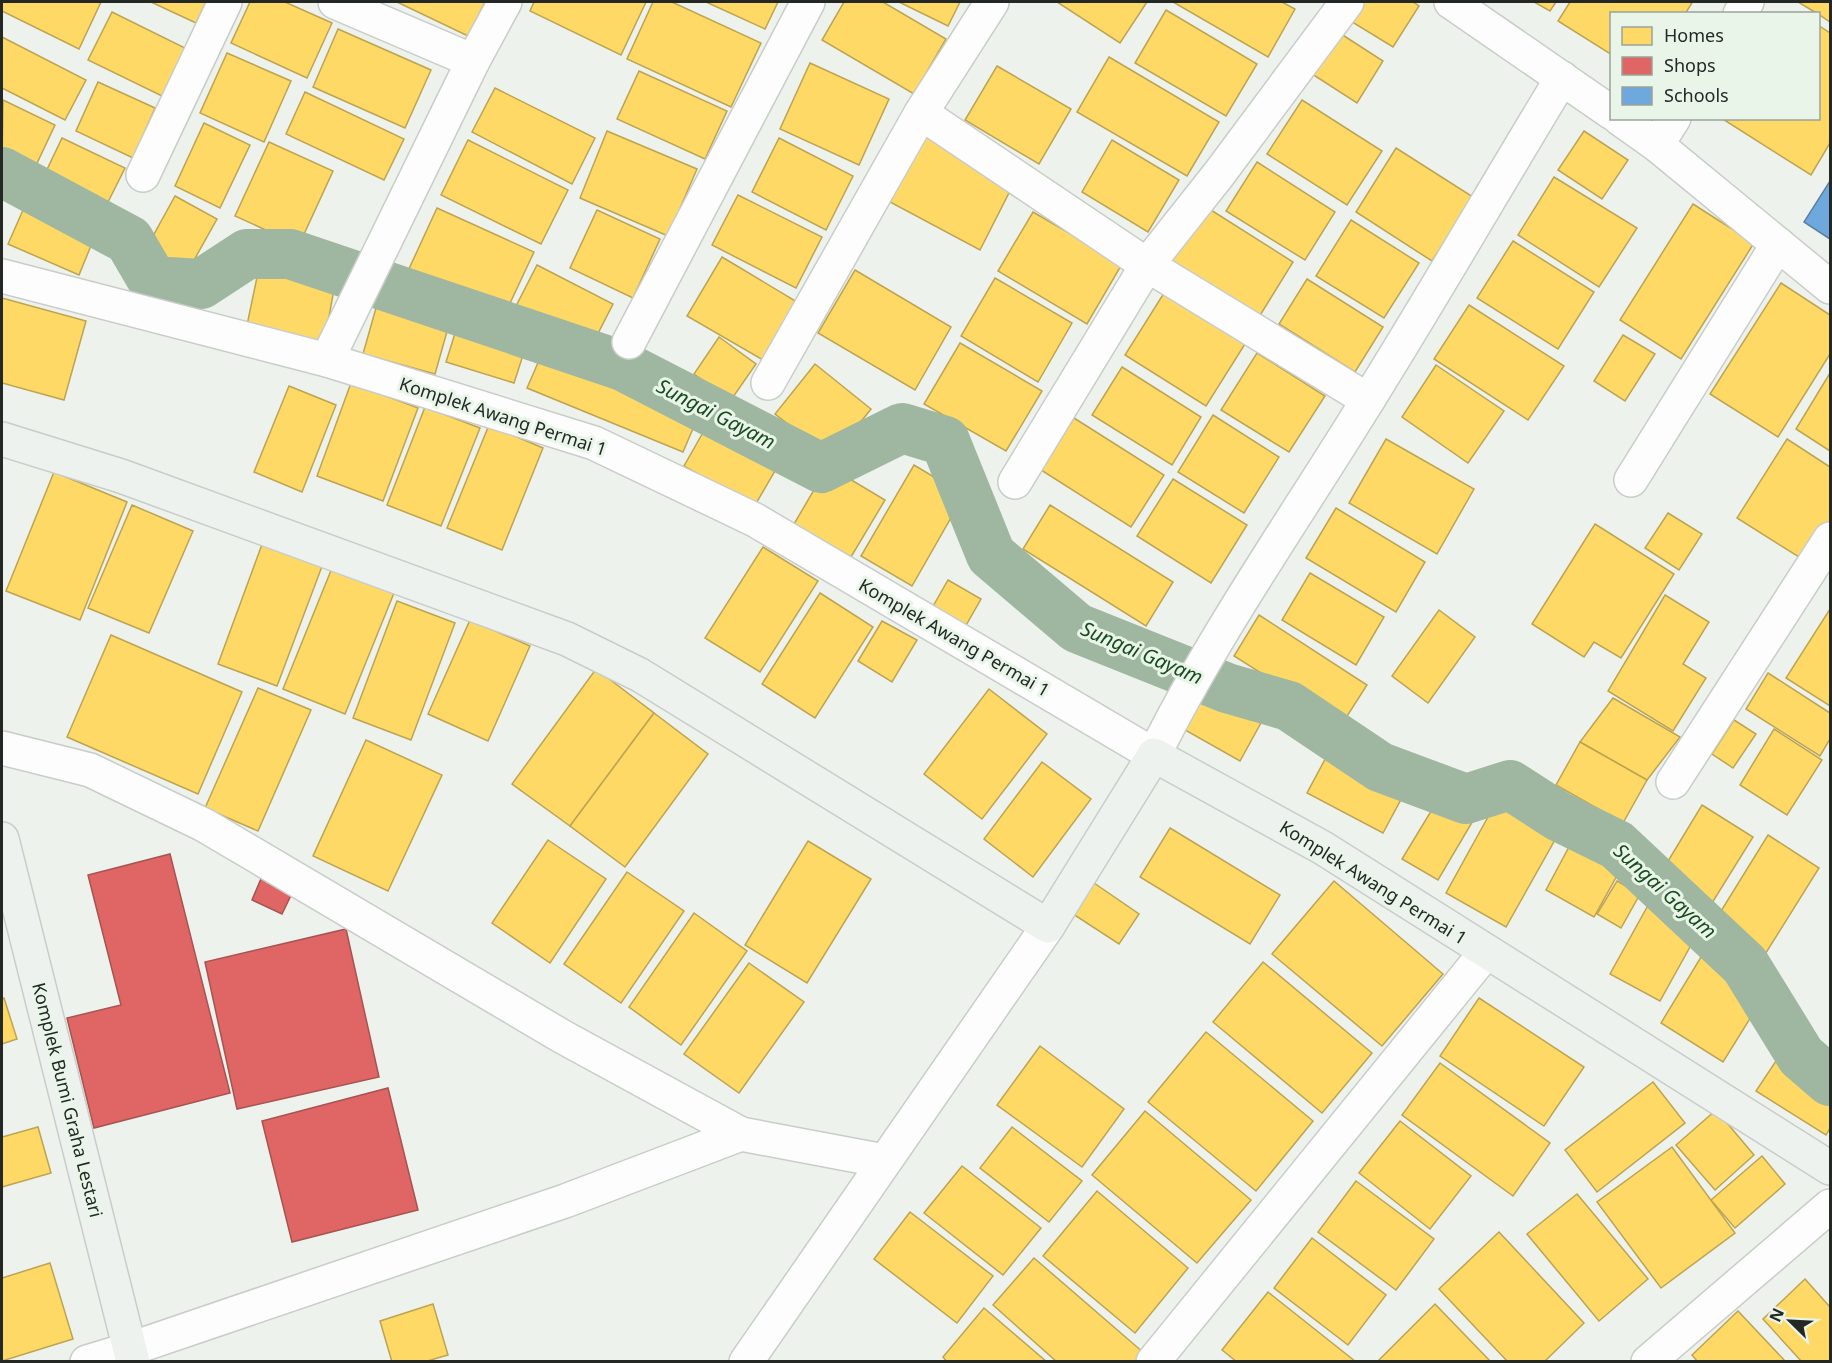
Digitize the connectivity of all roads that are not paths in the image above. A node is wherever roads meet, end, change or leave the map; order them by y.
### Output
1 (225, 2) edge
2 (335, 2) edge
3 (505, 2) edge
4 (808, 2) edge
5 (993, 2) edge
6 (1347, 2) edge
7 (1451, 2) edge
8 (473, 61) junction
9 (1562, 78) junction
10 (1610, 112) edge
11 (921, 113) junction
12 (1626, 120) edge
13 (1665, 132) edge
14 (143, 175) dead end
15 (1778, 244) junction
16 (1147, 265) junction
17 (2, 276) edge
18 (1830, 287) edge
19 (629, 342) dead end
20 (327, 360) junction
21 (768, 383) dead end
22 (1368, 400) junction
23 (2, 439) edge
24 (1630, 480) dead end
25 (1015, 482) dead end
26 (1830, 539) edge
27 (2, 748) edge
28 (1154, 755) junction
29 (1673, 782) dead end
30 (2, 839) edge
31 (1048, 926) junction
32 (1486, 952) junction
33 (741, 1134) junction
34 (884, 1161) junction
35 (1830, 1168) edge
36 (1830, 1206) edge
37 (131, 1355) edge
38 (87, 1362) edge
39 (746, 1362) edge
40 (1153, 1362) edge
41 (1648, 1362) edge

1 - 14 street
2 - 8 street
3 - 8 street
4 - 19 street
5 - 11 street
6 - 16 street
7 - 9 street
8 - 20 street
9 - 10 street
9 - 22 street
11 - 16 street
11 - 21 street
12 - 13 street
13 - 15 street
15 - 18 street
15 - 24 street
16 - 22 street
16 - 25 street
17 - 20 street, Komplek Awang Permai 1
20 - 28 street, Komplek Awang Permai 1
22 - 28 street
23 - 31 street
26 - 29 street
27 - 33 street
28 - 31 street
28 - 32 street, Komplek Awang Permai 1
30 - 37 street, Komplek Bumi Graha Lestari
31 - 34 street
32 - 35 street, Komplek Awang Permai 1
32 - 40 street
33 - 34 street
33 - 37 street
34 - 39 street
36 - 41 street
37 - 38 street

